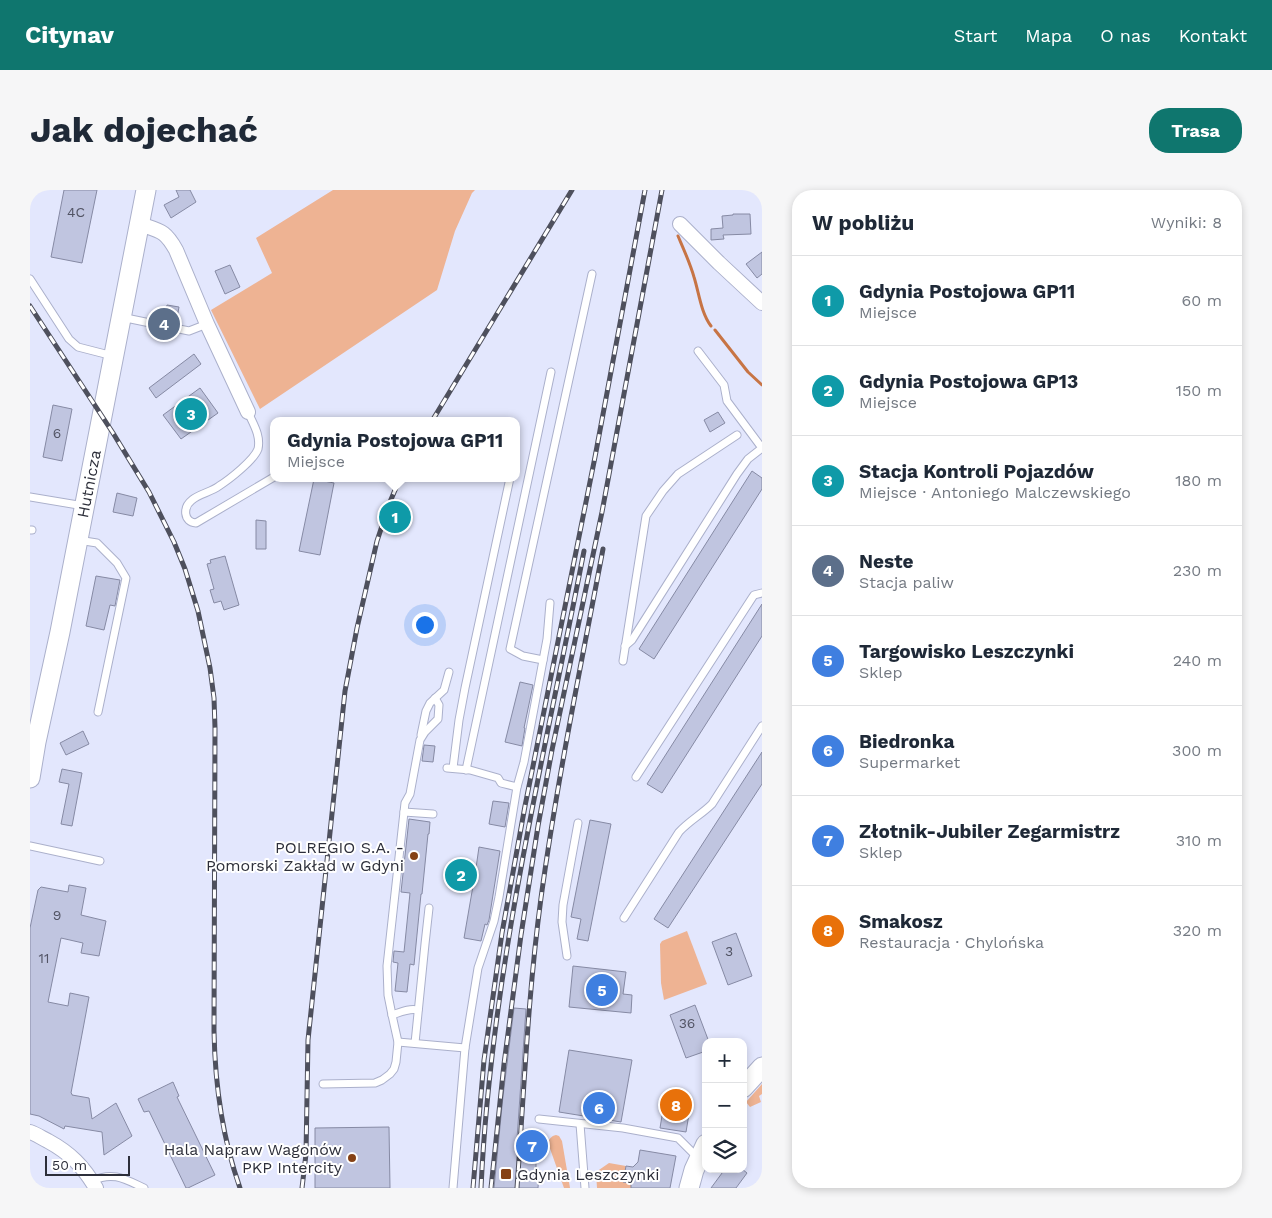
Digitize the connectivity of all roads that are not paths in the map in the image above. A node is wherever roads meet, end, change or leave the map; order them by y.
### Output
1 (146, 190) edge
2 (140, 224) junction
3 (680, 224) dead end
4 (592, 274) dead end
5 (30, 279) edge
6 (762, 303) edge
7 (121, 317) junction
8 (207, 324) junction
9 (698, 351) dead end
10 (114, 356) junction
11 (551, 372) dead end
12 (248, 412) joint
13 (737, 435) dead end
14 (762, 448) edge
15 (270, 478) edge
16 (509, 482) edge
17 (30, 497) edge
18 (84, 506) junction
19 (78, 540) junction
20 (762, 593) edge
21 (550, 603) dead end
22 (625, 646) junction
23 (543, 660) junction
24 (623, 661) dead end
25 (449, 672) dead end
26 (435, 698) junction
27 (98, 712) dead end
28 (762, 726) edge
29 (420, 740) junction
30 (33, 742) edge
31 (466, 770) junction
32 (636, 777) dead end
33 (30, 778) edge
34 (517, 787) junction
35 (404, 812) junction
36 (433, 814) dead end
37 (578, 824) dead end
38 (30, 846) edge
39 (100, 861) dead end
40 (429, 908) dead end
41 (624, 918) dead end
42 (567, 956) dead end
43 (418, 1010) junction
44 (392, 1015) junction
45 (398, 1042) junction
46 (415, 1043) junction
47 (466, 1048) junction
48 (762, 1067) edge
49 (323, 1084) dead end
50 (747, 1084) edge
51 (538, 1120) dead end
52 (580, 1124) junction
53 (30, 1132) edge
54 (702, 1151) edge
55 (94, 1185) edge
56 (144, 1188) edge
57 (453, 1188) edge
58 (585, 1188) edge
59 (689, 1188) edge

1 - 2 main road, Hutnicza
2 - 7 main road, Hutnicza
2 - 8 street
3 - 6 street
4 - 23 lane
5 - 10 lane
7 - 8 lane
7 - 10 main road, Hutnicza
8 - 12 street
9 - 14 lane
10 - 18 main road, Hutnicza
11 - 31 lane
12 - 15 lane
13 - 22 lane
14 - 22 lane
16 - 31 lane
17 - 18 lane
18 - 19 main road, Hutnicza
19 - 27 lane
19 - 30 main road, Hutnicza
20 - 32 lane
21 - 23 lane
22 - 24 lane
23 - 34 lane
25 - 26 lane
26 - 29 lane
26 - 29 lane
28 - 41 lane
29 - 35 lane
30 - 33 main road, Hutnicza
31 - 34 lane
34 - 47 lane
35 - 36 lane
35 - 44 lane
37 - 42 lane
38 - 39 lane
40 - 43 lane
43 - 44 lane
43 - 46 lane
44 - 45 lane
45 - 46 lane
45 - 49 lane
46 - 47 lane
47 - 57 lane
48 - 50 main road
51 - 52 lane
52 - 54 lane
52 - 58 lane
53 - 55 street
54 - 59 main road
55 - 56 lane

